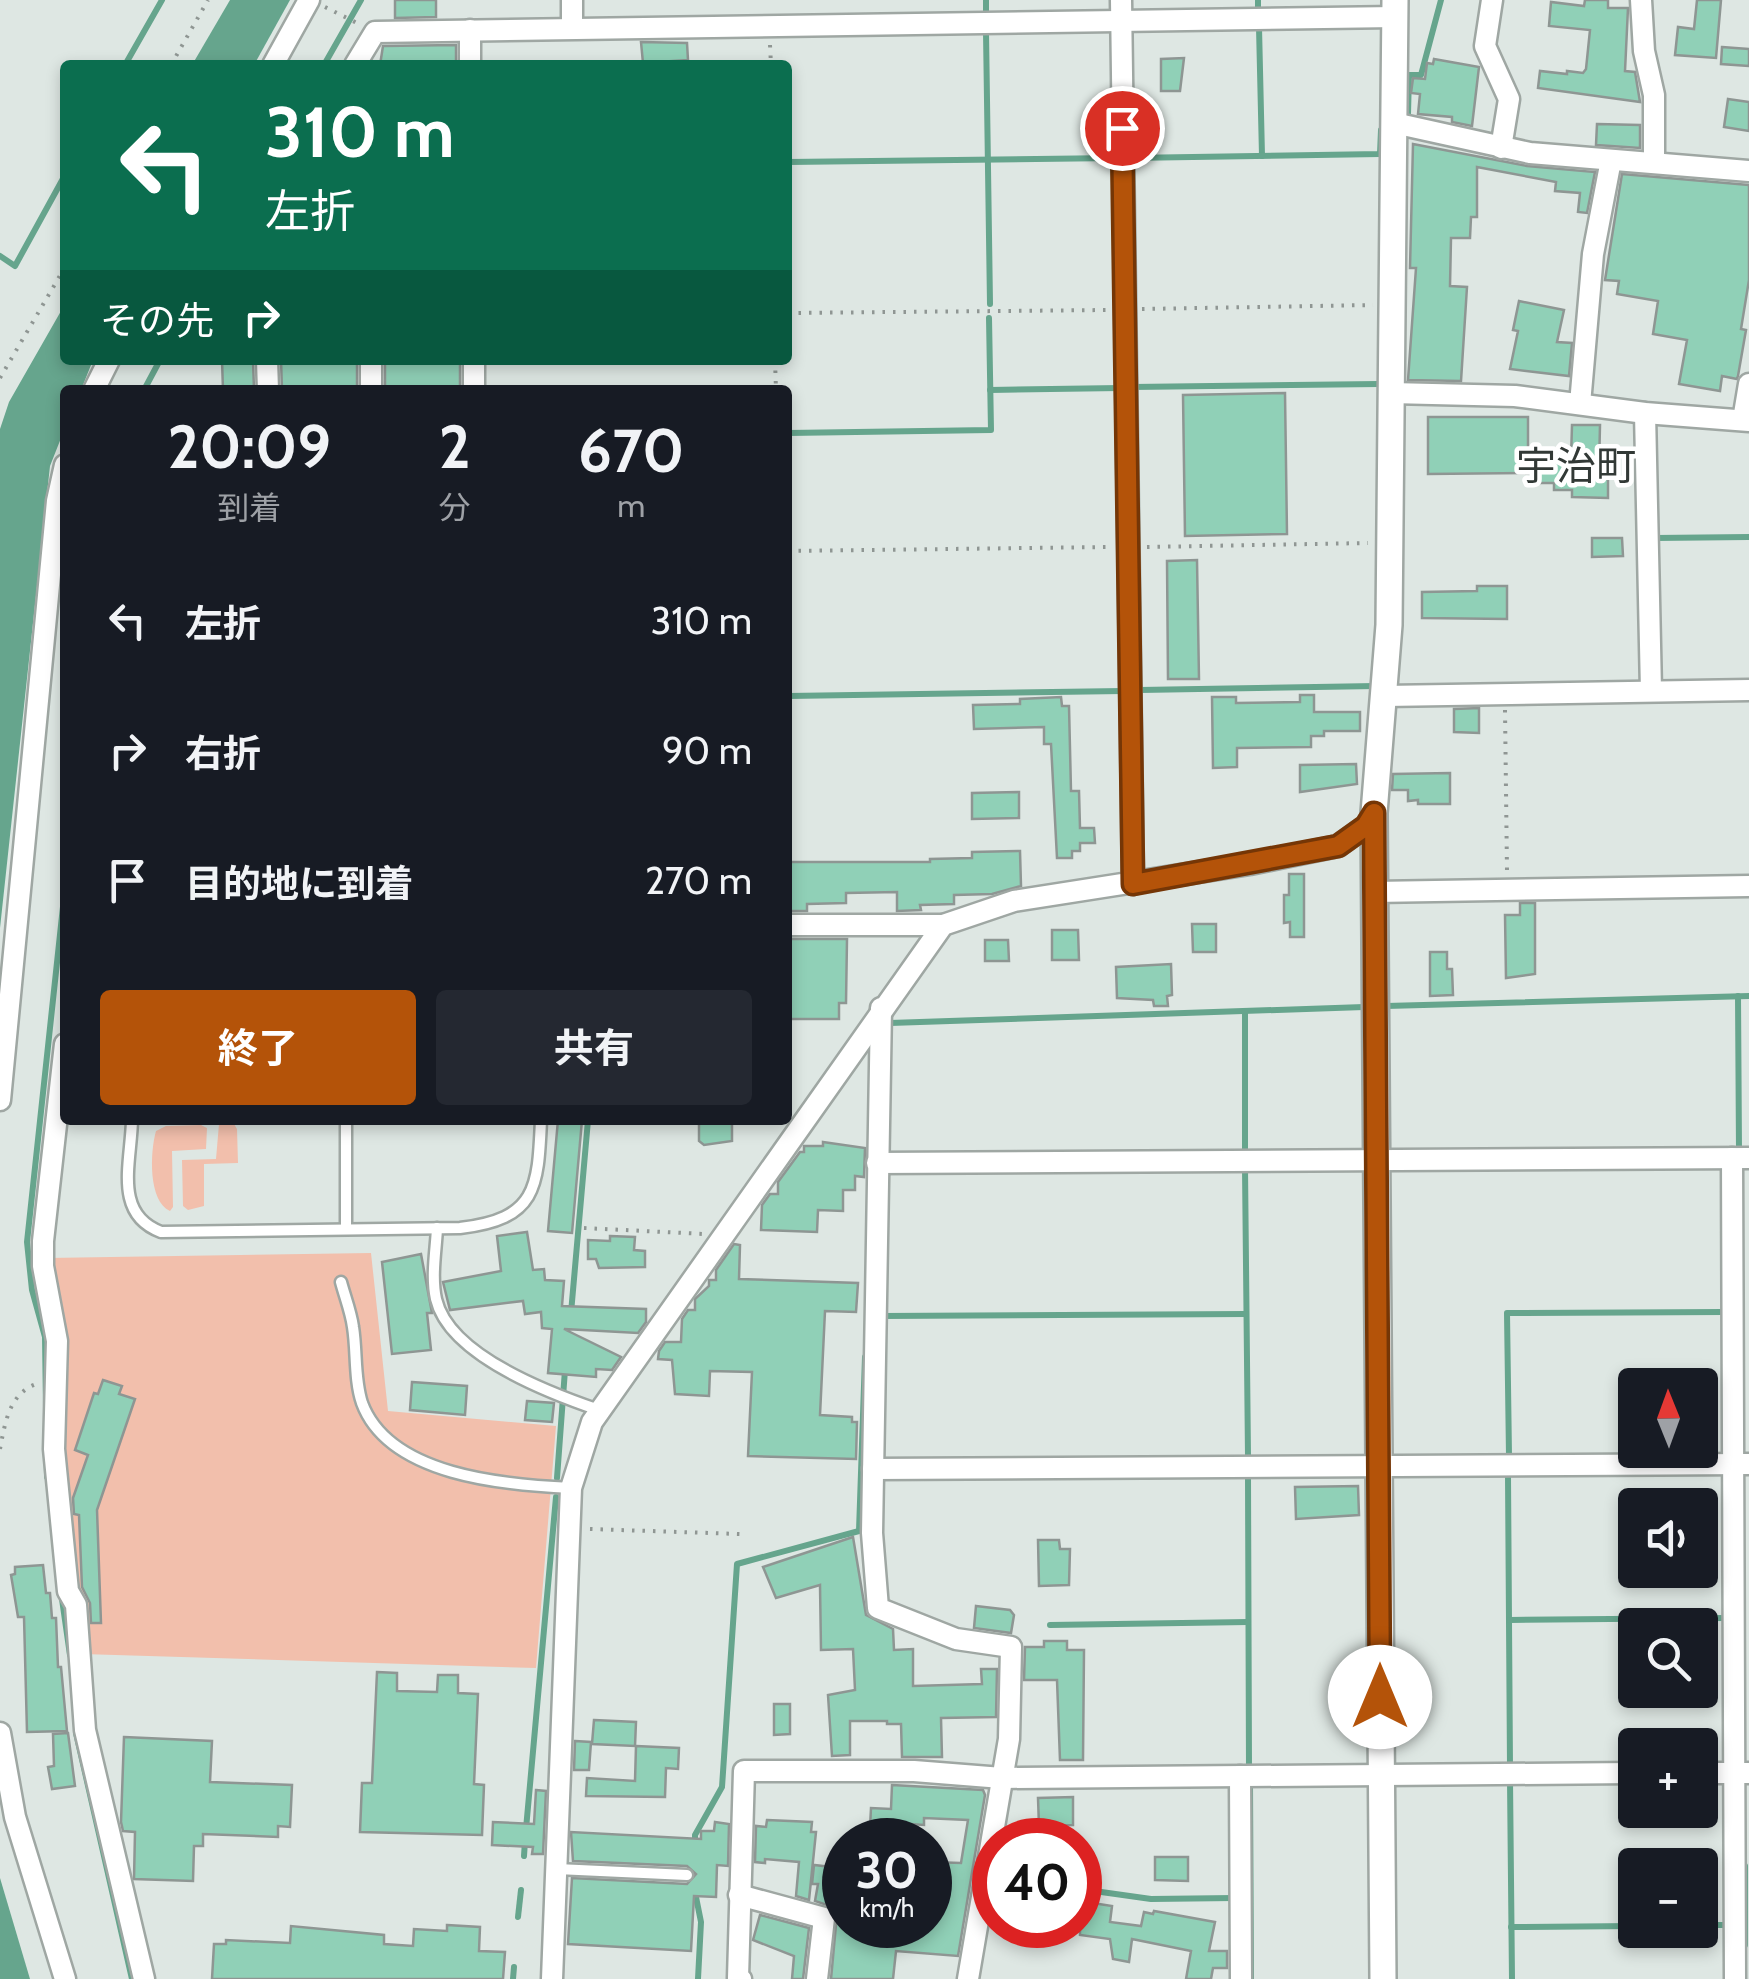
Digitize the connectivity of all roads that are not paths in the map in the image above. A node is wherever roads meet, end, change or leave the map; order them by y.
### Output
1 (309, 0) edge
2 (572, 0) edge
3 (1492, 0) edge
4 (1641, 0) edge
5 (1396, 8) edge
6 (1122, 10) edge
7 (572, 28) junction
8 (470, 30) junction
9 (362, 59) edge
10 (276, 60) edge
11 (470, 60) edge
12 (1394, 123) junction
13 (1501, 148) junction
14 (1611, 160) junction
15 (1654, 162) junction
16 (1749, 171) edge
17 (1749, 384) edge
18 (1392, 393) junction
19 (1580, 404) junction
20 (1645, 413) junction
21 (1746, 421) edge
22 (60, 490) edge
23 (1650, 686) junction
24 (1749, 690) edge
25 (1384, 696) junction
26 (1374, 813) junction
27 (1133, 884) junction
28 (1749, 886) edge
29 (1374, 892) junction
30 (792, 924) edge
31 (942, 925) junction
32 (881, 1008) junction
33 (3, 1038) edge
34 (60, 1089) edge
35 (0, 1100) edge
36 (132, 1125) edge
37 (346, 1125) edge
38 (541, 1125) edge
39 (1740, 1158) edge
40 (1376, 1161) junction
41 (877, 1163) junction
42 (437, 1228) junction
43 (346, 1229) junction
44 (341, 1282) dead end
45 (600, 1410) junction
46 (1741, 1464) edge
47 (1379, 1466) junction
48 (873, 1469) junction
49 (571, 1488) junction
50 (1741, 1619) edge
51 (0, 1733) edge
52 (1742, 1772) edge
53 (1618, 1773) edge
54 (1381, 1774) junction
55 (1240, 1776) junction
56 (1002, 1778) junction
57 (1742, 1857) edge
58 (557, 1870) junction
59 (687, 1875) dead end
60 (739, 1895) junction
61 (66, 1979) edge
62 (144, 1979) edge
63 (552, 1979) edge
64 (741, 1979) edge
65 (817, 1979) edge
66 (968, 1979) edge
67 (1242, 1979) edge
68 (1382, 1979) edge
69 (1735, 1979) edge

1 - 10 street
2 - 7 street
3 - 13 street
4 - 15 street
5 - 6 street
5 - 12 street
6 - 7 street
6 - 27 street
7 - 8 street
8 - 9 street
8 - 11 street
12 - 13 street
12 - 18 street
13 - 14 street
14 - 15 street
14 - 19 street
15 - 16 street
17 - 21 street
18 - 19 street
18 - 25 street
19 - 20 street
20 - 21 street
20 - 23 street
22 - 33 street
23 - 24 street
23 - 25 street
25 - 26 street
26 - 27 street
26 - 29 street
27 - 31 street
28 - 29 street
29 - 40 street
30 - 31 street
31 - 32 street
32 - 41 street
32 - 45 street
33 - 35 street
34 - 62 street
36 - 43 lane
37 - 43 lane
38 - 42 lane
39 - 40 street
39 - 46 street
40 - 41 street
40 - 47 street
41 - 48 street
42 - 43 lane
42 - 45 lane
44 - 49 lane
45 - 49 street
46 - 47 street
46 - 50 street
47 - 48 street
47 - 54 street
48 - 56 street
49 - 58 street
50 - 52 street
51 - 61 street
52 - 57 street
53 - 54 street
54 - 55 street
54 - 68 street
55 - 56 street
55 - 67 street
56 - 60 street
56 - 66 street
57 - 69 street
58 - 59 lane
58 - 63 street
60 - 64 street
60 - 65 street

